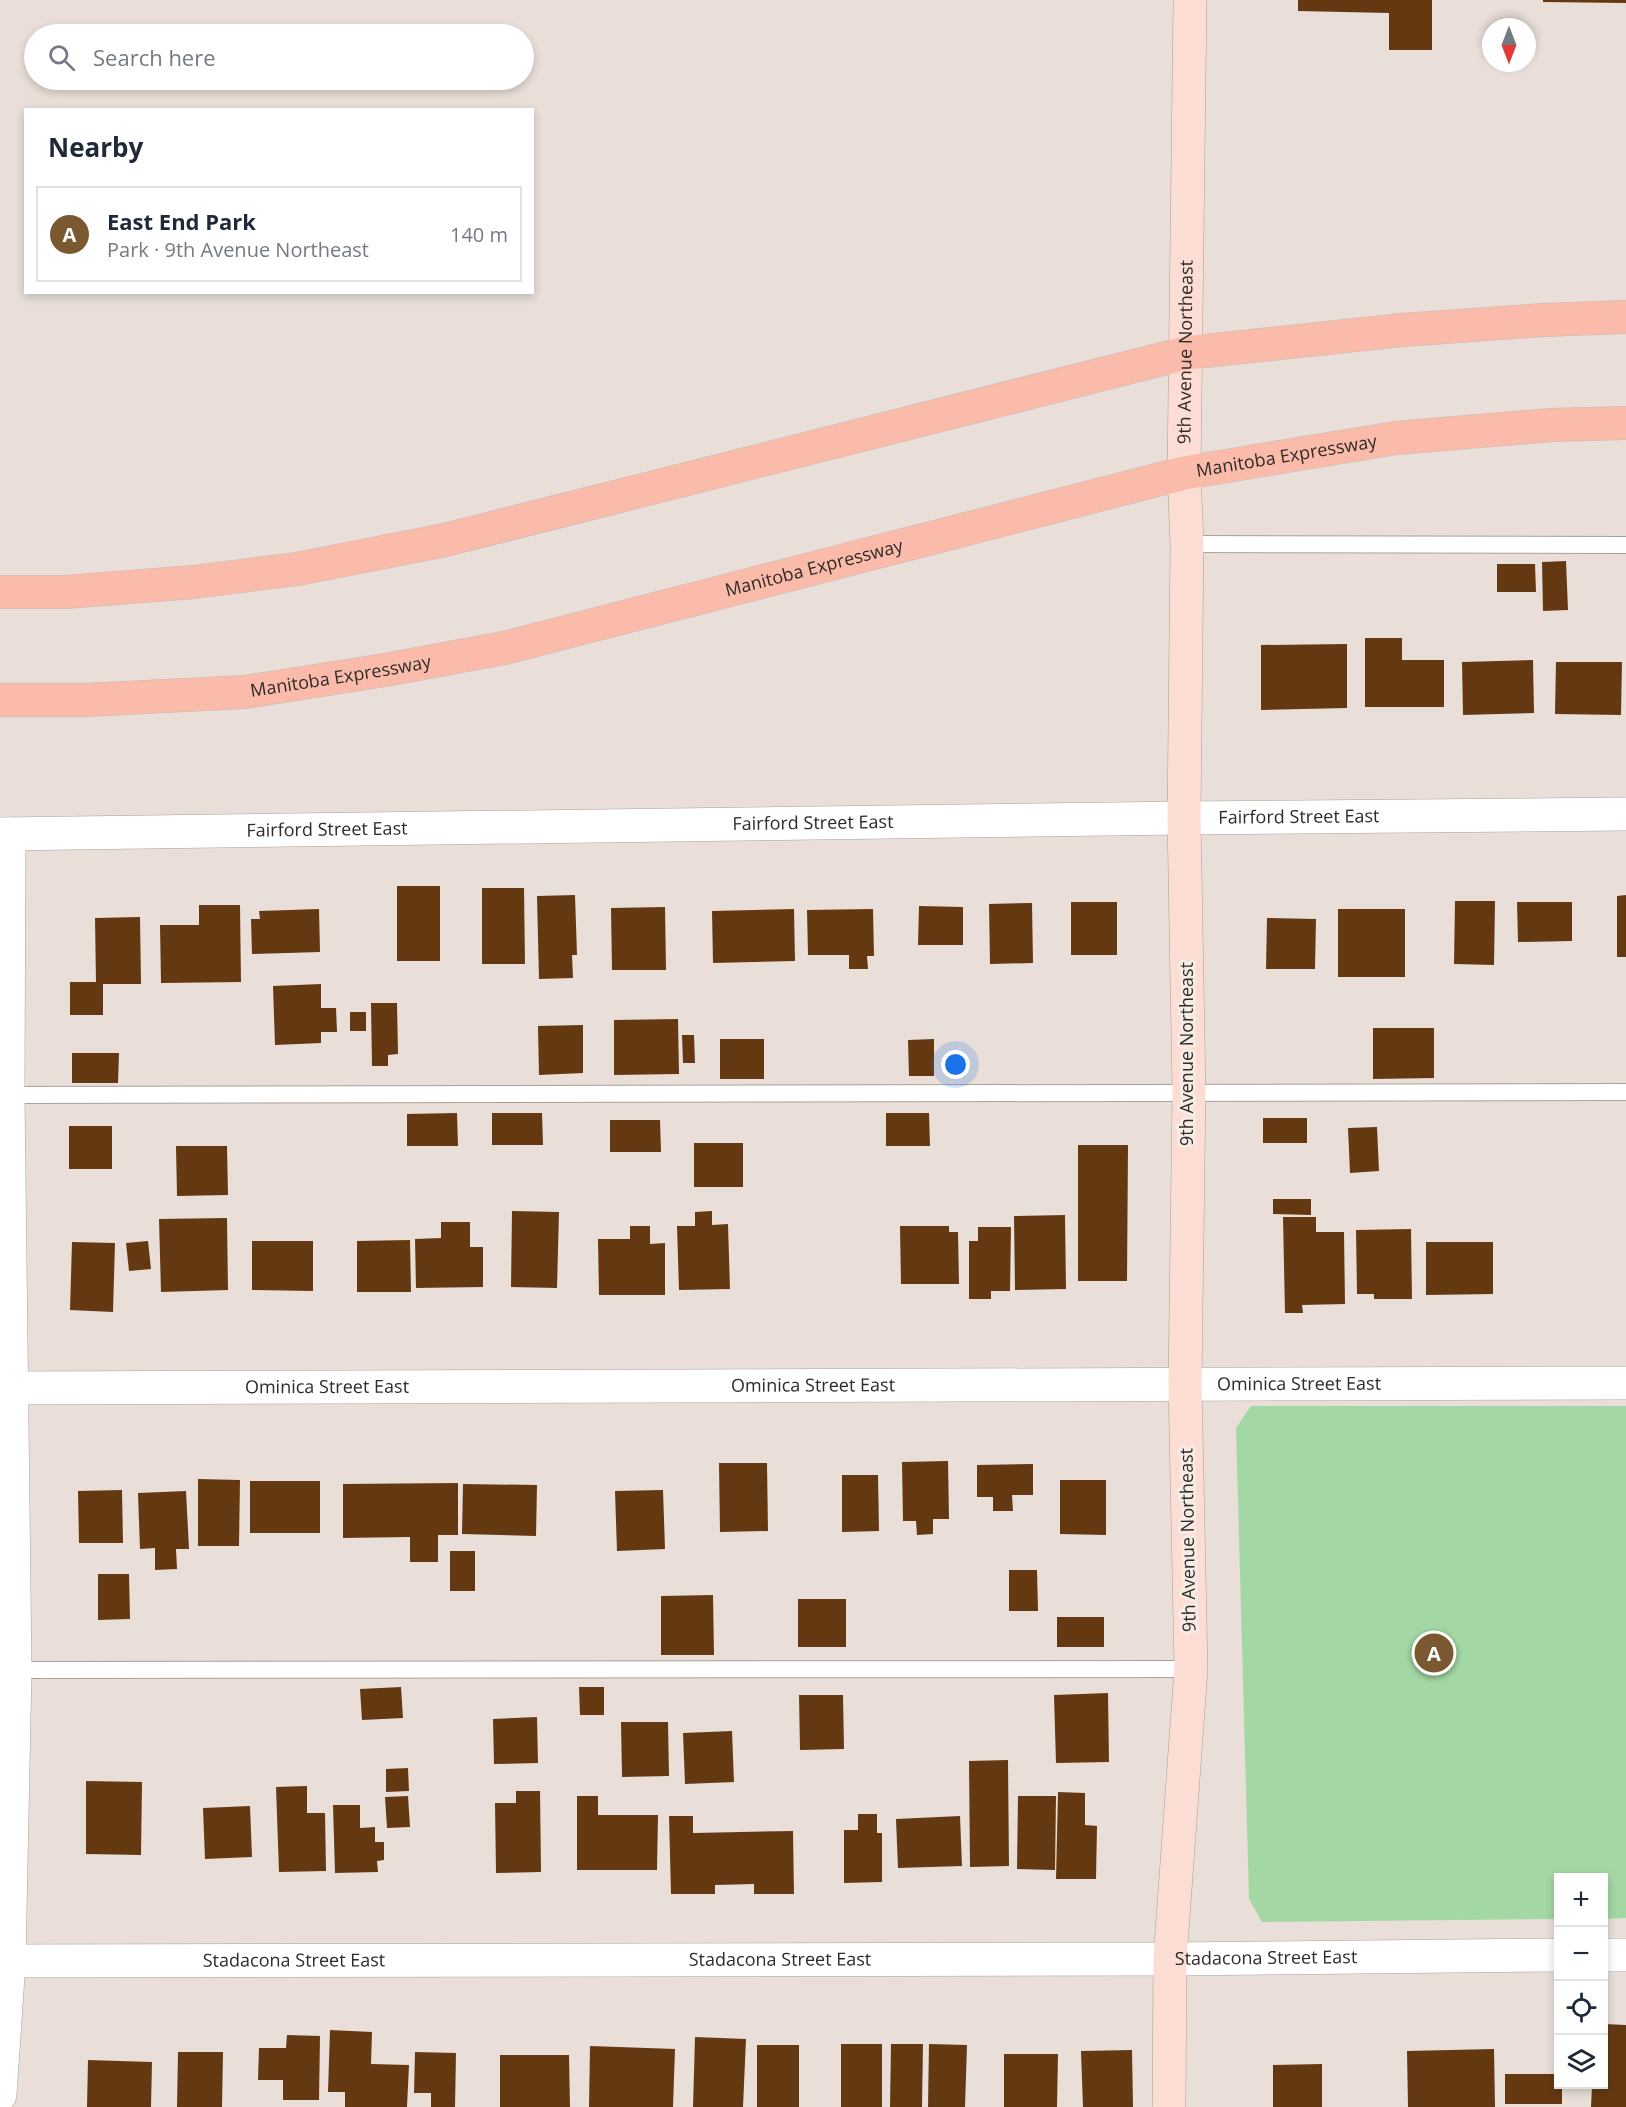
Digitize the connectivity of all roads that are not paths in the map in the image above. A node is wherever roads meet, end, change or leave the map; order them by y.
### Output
1 (1190, 0) edge
2 (1626, 317) edge
3 (1186, 353) junction
4 (1626, 423) edge
5 (1184, 472) junction
6 (1187, 544) junction
7 (1626, 545) edge
8 (0, 592) edge
9 (0, 700) edge
10 (1626, 814) edge
11 (1184, 818) junction
12 (5, 834) edge
13 (1189, 1092) junction
14 (1626, 1092) edge
15 (4, 1095) edge
16 (1185, 1383) junction
17 (1626, 1383) edge
18 (6, 1388) edge
19 (1191, 1669) junction
20 (8, 1670) edge
21 (1554, 1955) edge
22 (1608, 1955) edge
23 (1626, 1955) edge
24 (1170, 1959) junction
25 (5, 1961) edge
26 (0, 2094) edge
27 (1169, 2107) edge

1 - 3 street, 9th Avenue Northeast
2 - 3 main road
3 - 5 street, 9th Avenue Northeast
3 - 8 main road
4 - 5 main road, Manitoba Expressway
5 - 6 street, 9th Avenue Northeast
5 - 9 main road, Manitoba Expressway
6 - 7 lane
6 - 11 street, 9th Avenue Northeast
10 - 11 street, Fairford Street East
11 - 12 street, Fairford Street East
11 - 13 street, 9th Avenue Northeast
12 - 15 street
13 - 14 lane
13 - 15 lane
13 - 16 street, 9th Avenue Northeast
15 - 18 street
16 - 17 street, Ominica Street East
16 - 18 street, Ominica Street East
16 - 19 street, 9th Avenue Northeast
18 - 20 street
19 - 20 lane
19 - 24 street, 9th Avenue Northeast
20 - 25 street
21 - 24 street, Stadacona Street East
22 - 23 street
24 - 25 street, Stadacona Street East
24 - 27 street, 9th Avenue Northeast
25 - 26 street

